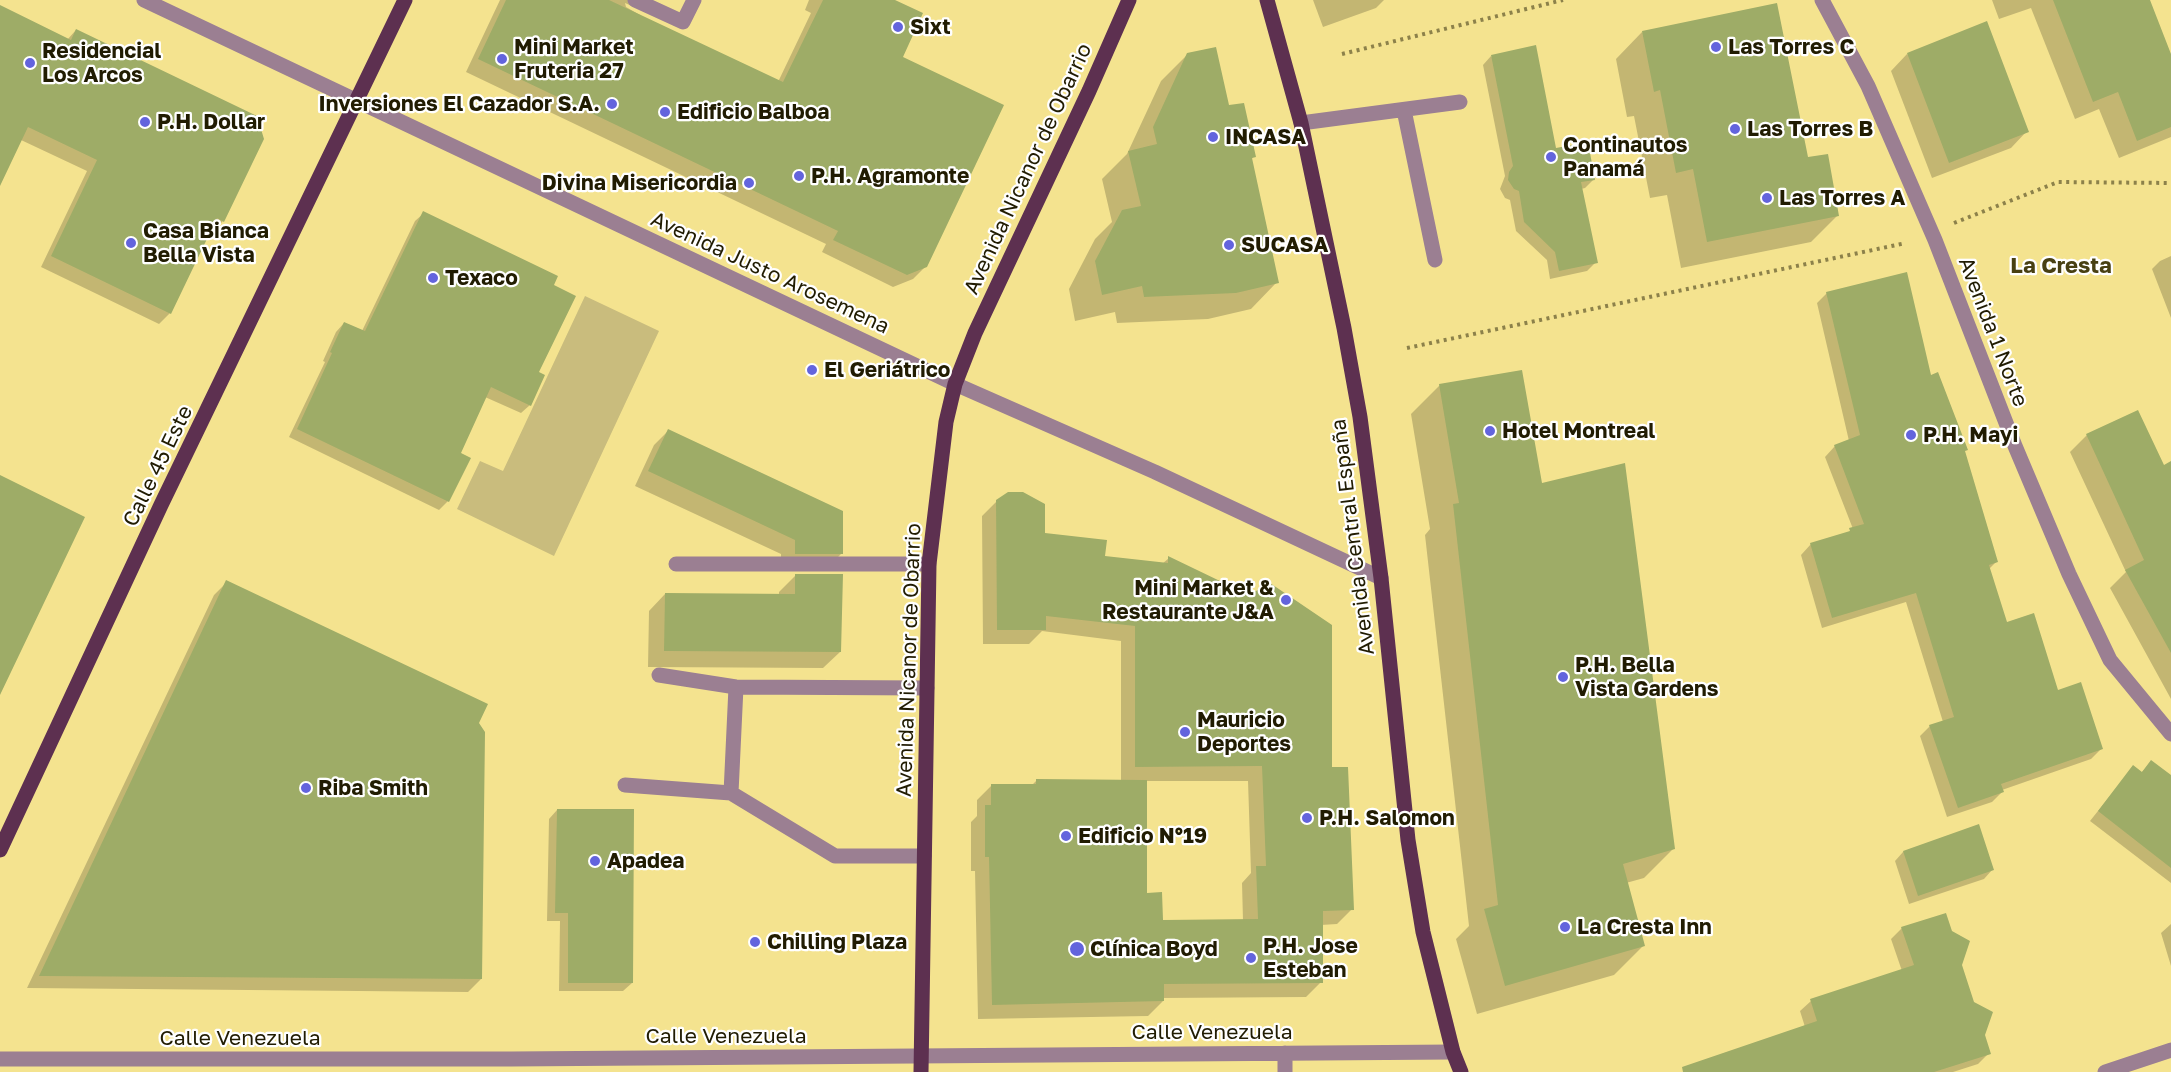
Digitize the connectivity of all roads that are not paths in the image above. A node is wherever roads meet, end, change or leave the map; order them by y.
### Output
1 (144, 0) edge
2 (405, 0) edge
3 (635, 0) edge
4 (694, 0) edge
5 (1129, 0) edge
6 (1267, 0) edge
7 (1822, 0) edge
8 (356, 101) junction
9 (1460, 102) dead end
10 (1404, 110) junction
11 (1301, 123) junction
12 (1435, 260) dead end
13 (955, 384) junction
14 (676, 564) dead end
15 (929, 564) junction
16 (1381, 578) junction
17 (659, 675) dead end
18 (736, 687) junction
19 (927, 688) junction
20 (2171, 734) edge
21 (625, 785) dead end
22 (731, 793) junction
23 (0, 850) edge
24 (924, 856) junction
25 (2171, 1050) edge
26 (1453, 1052) junction
27 (1285, 1053) junction
28 (921, 1055) junction
29 (0, 1059) edge
30 (921, 1072) edge
31 (1285, 1072) edge
32 (1461, 1072) edge
33 (2105, 1072) edge

1 - 8 street, Avenida Justo Arosemena
2 - 8 main road, Calle 45 Este
3 - 4 street
5 - 13 main road, Avenida Nicanor de Obarrio
6 - 11 main road, Avenida Central España
7 - 20 street, Avenida 1 Norte
8 - 13 street, Avenida Justo Arosemena
8 - 23 main road, Calle 45 Este
9 - 10 street
10 - 11 street
10 - 12 street
11 - 16 main road, Avenida Central España
13 - 15 main road, Avenida Nicanor de Obarrio
13 - 16 street, Avenida Justo Arosemena
14 - 15 street
15 - 19 main road, Avenida Nicanor de Obarrio
16 - 26 main road, Avenida Central España
17 - 18 street
18 - 19 street
18 - 22 street
19 - 24 main road, Avenida Nicanor de Obarrio
21 - 22 street
22 - 24 street
24 - 28 main road, Avenida Nicanor de Obarrio
25 - 33 street
26 - 27 street, Calle Venezuela
26 - 32 main road, Avenida Central España
27 - 28 street, Calle Venezuela
27 - 31 street
28 - 29 street, Calle Venezuela
28 - 30 main road, Avenida Nicanor de Obarrio

